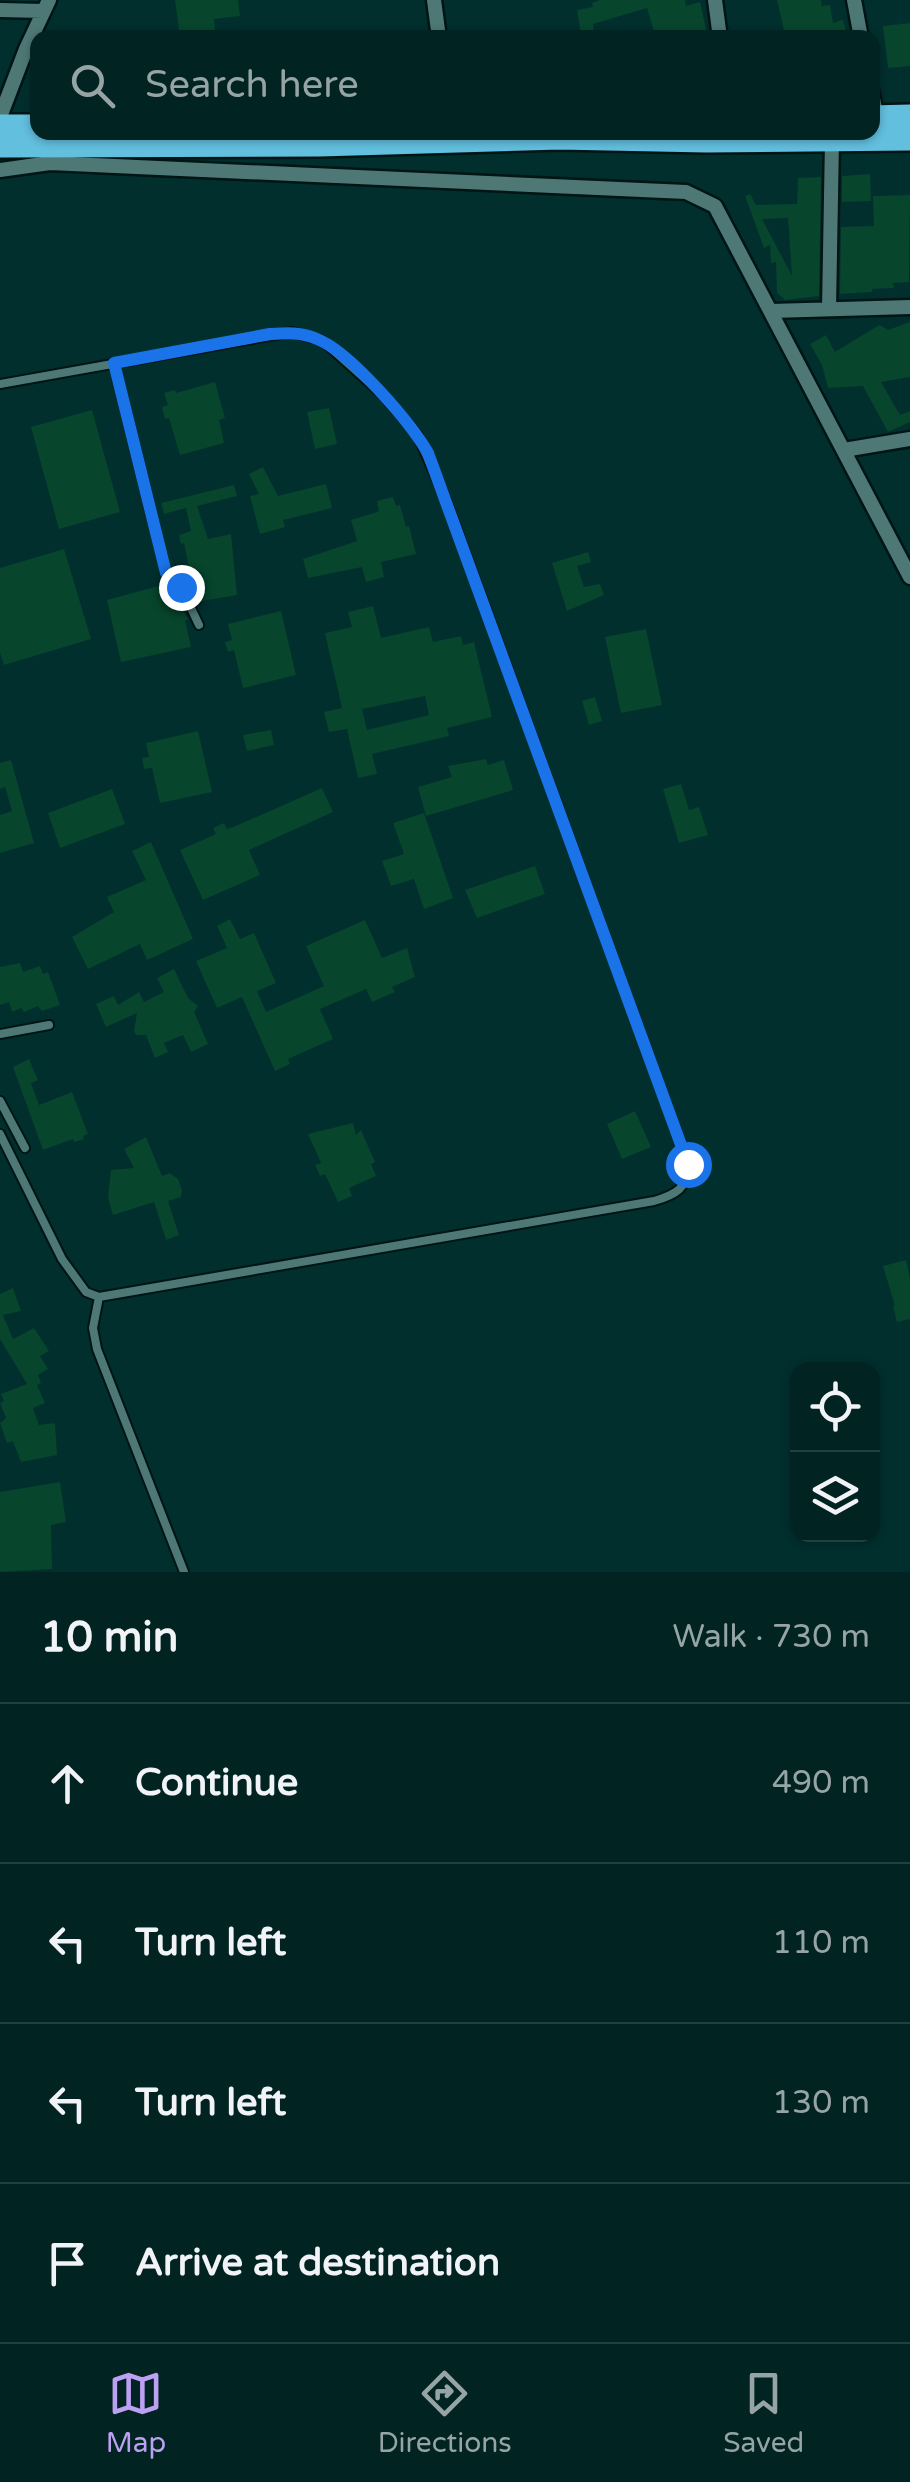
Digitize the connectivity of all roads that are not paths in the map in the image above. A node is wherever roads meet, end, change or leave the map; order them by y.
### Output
1 (434, 0) edge
2 (715, 0) edge
3 (854, 0) edge
4 (46, 6) edge
5 (0, 10) edge
6 (36, 30) edge
7 (439, 30) edge
8 (719, 30) edge
9 (860, 30) edge
10 (30, 45) edge
11 (880, 111) edge
12 (0, 117) edge
13 (910, 118) edge
14 (30, 127) edge
15 (0, 128) edge
16 (910, 138) edge
17 (880, 139) edge
18 (456, 140) edge
19 (832, 140) edge
20 (0, 145) edge
21 (0, 170) edge
22 (910, 307) edge
23 (828, 309) junction
24 (771, 311) junction
25 (114, 363) junction
26 (0, 384) edge
27 (910, 439) edge
28 (844, 450) junction
29 (910, 577) edge
30 (199, 625) dead end
31 (49, 1025) dead end
32 (0, 1034) edge
33 (0, 1101) edge
34 (0, 1134) edge
35 (26, 1148) dead end
36 (100, 1297) junction
37 (184, 1572) edge

1 - 7 street
2 - 8 street
3 - 9 street
4 - 5 street
4 - 6 street
10 - 12 street
11 - 13 highway
14 - 15 highway
16 - 17 highway
18 - 20 highway
19 - 23 street
21 - 24 street
22 - 23 street
23 - 24 street
24 - 28 street
25 - 26 lane
25 - 30 lane
25 - 36 lane
27 - 28 street
28 - 29 street
31 - 32 lane
33 - 35 lane
34 - 36 lane
36 - 37 lane

